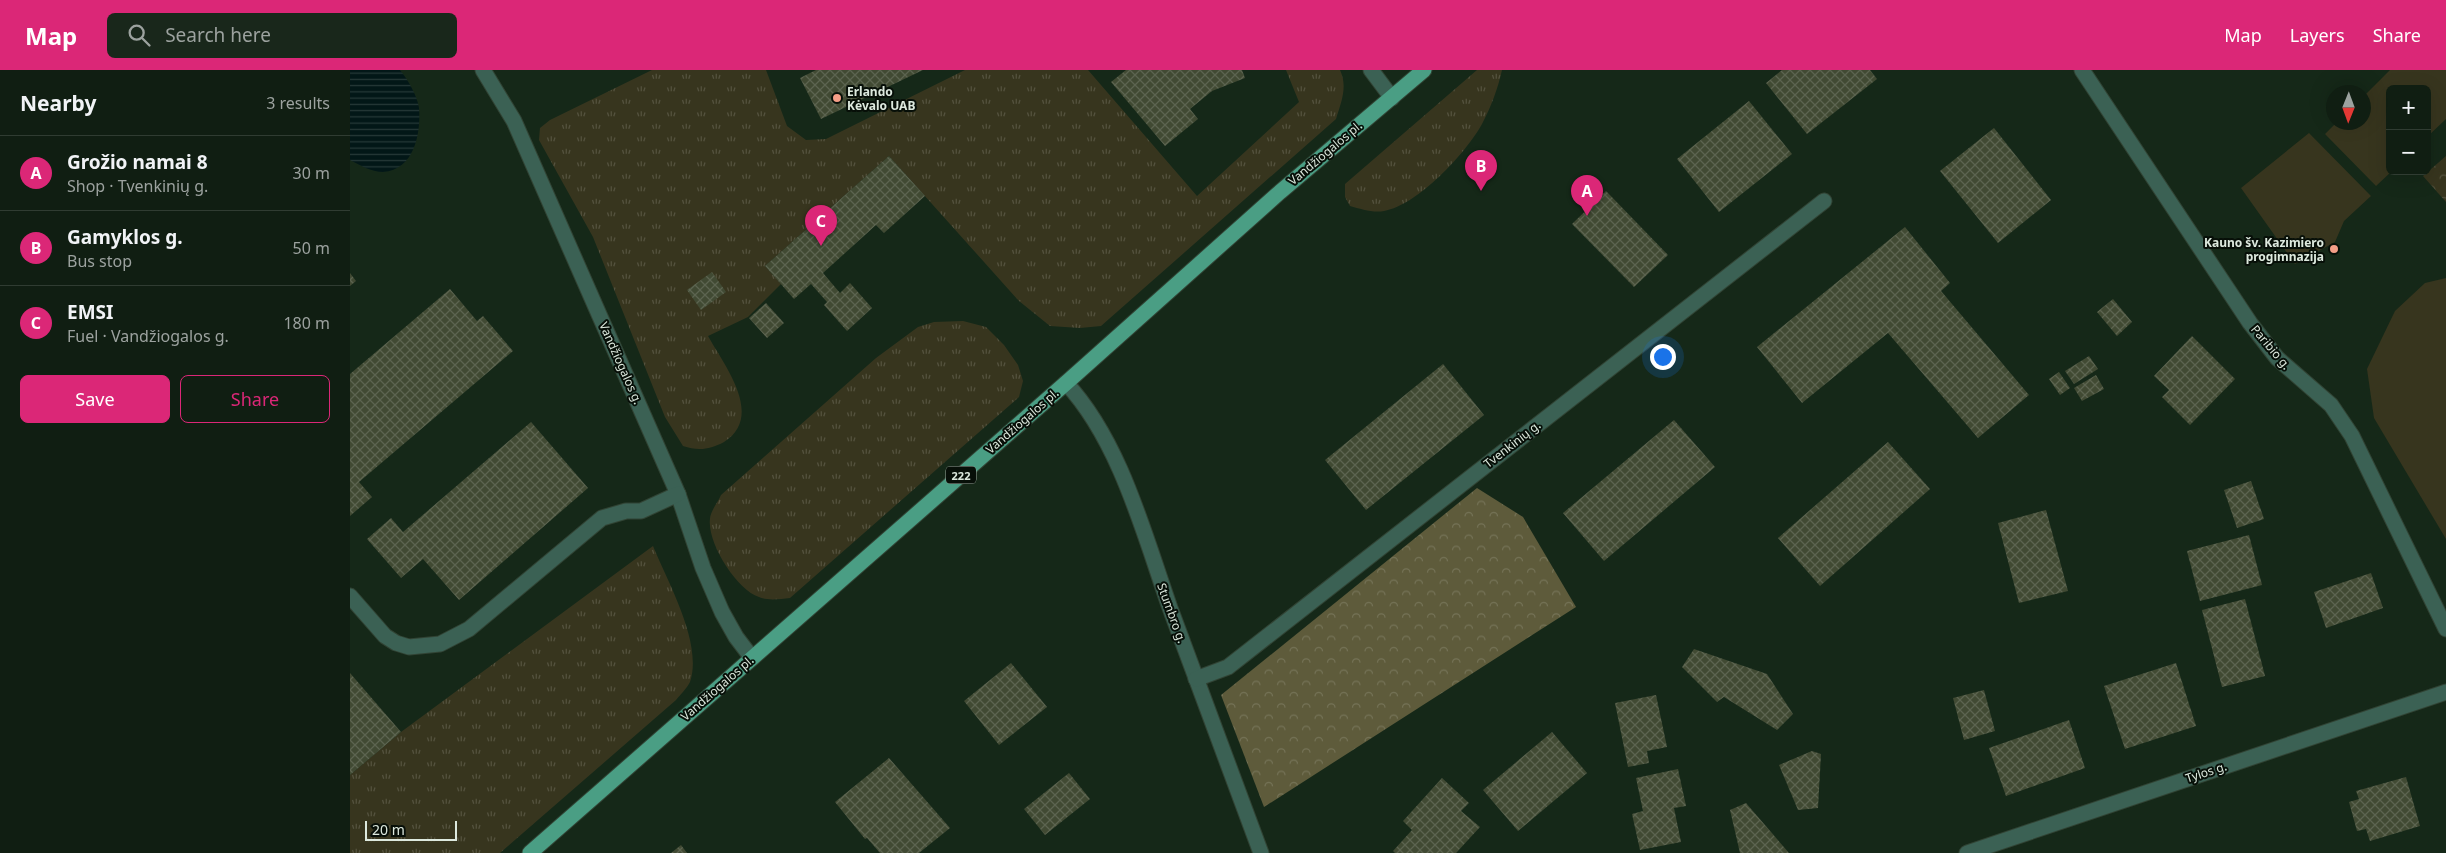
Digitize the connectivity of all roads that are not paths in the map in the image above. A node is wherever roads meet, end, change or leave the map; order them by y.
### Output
1 (483, 70) edge
2 (1371, 70) edge
3 (1424, 70) edge
4 (2082, 70) edge
5 (1392, 98) junction
6 (1824, 201) dead end
7 (1066, 382) junction
8 (678, 494) junction
9 (350, 596) edge
10 (2446, 629) edge
11 (752, 658) junction
12 (1196, 679) junction
13 (2446, 692) edge
14 (1973, 852) edge
15 (530, 853) edge
16 (1261, 853) edge

1 - 8 street, Vandžiogalos g.
2 - 5 street
3 - 5 main road, Vandžiogalos pl. / 222
4 - 10 street, Paribio g.
5 - 7 main road, Vandžiogalos pl. / 222
6 - 12 street, Tvenkinių g.
7 - 11 main road, Vandžiogalos pl. / 222
7 - 12 street, Stumbro g.
8 - 9 street
8 - 11 street, Vandžiogalos g.
11 - 15 main road, Vandžiogalos pl. / 222
12 - 16 street, Stumbro g.
13 - 14 street, Tylos g.

